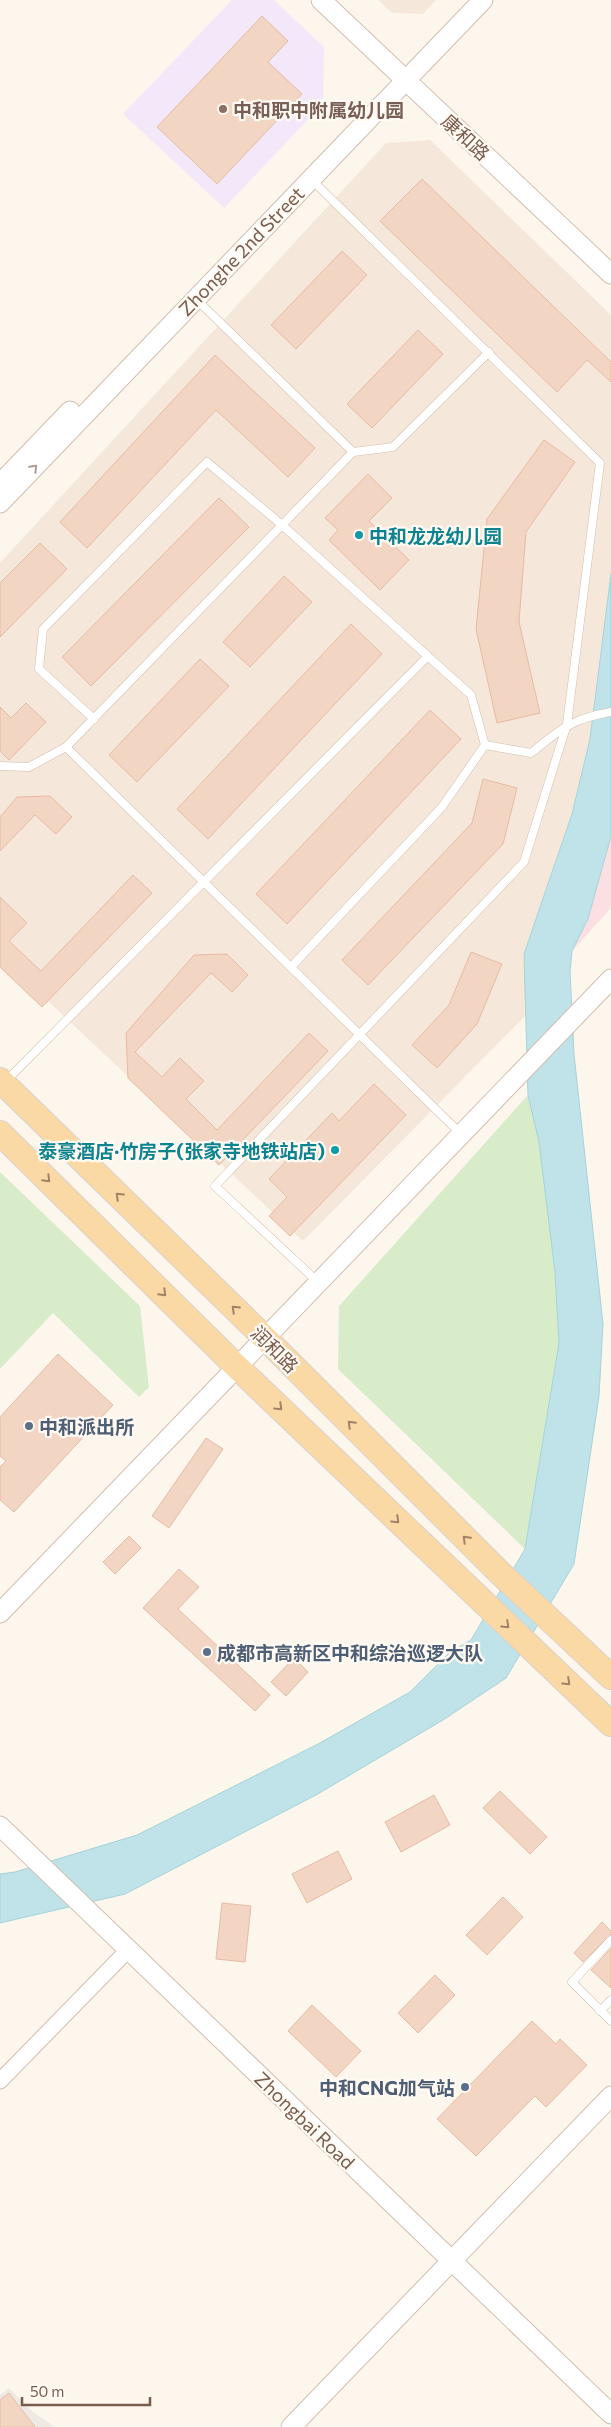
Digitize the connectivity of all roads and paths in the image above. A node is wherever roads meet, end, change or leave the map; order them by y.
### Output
1 (321, 0) edge
2 (466, 0) edge
3 (483, 0) edge
4 (401, 76) junction
5 (310, 179) junction
6 (611, 274) edge
7 (196, 299) junction
8 (489, 352) junction
9 (353, 452) junction
10 (0, 484) edge
11 (0, 503) edge
12 (282, 525) junction
13 (428, 656) junction
14 (611, 712) edge
15 (94, 719) junction
16 (567, 724) junction
17 (485, 745) junction
18 (66, 747) junction
19 (0, 766) edge
20 (204, 882) junction
21 (291, 967) junction
22 (611, 979) edge
23 (360, 1034) junction
24 (2, 1082) edge
25 (0, 1133) edge
26 (461, 1134) junction
27 (318, 1282) junction
28 (265, 1338) junction
29 (237, 1367) junction
30 (0, 1613) edge
31 (611, 1677) edge
32 (611, 1724) edge
33 (0, 1826) edge
34 (611, 1940) edge
35 (128, 1950) junction
36 (611, 2000) edge
37 (600, 2010) junction
38 (611, 2021) edge
39 (0, 2081) edge
40 (611, 2096) edge
41 (452, 2261) junction
42 (611, 2414) edge
43 (292, 2427) edge

1 - 4 street, 康和路
2 - 4 street, Zhonghe 2nd Street
3 - 4 street, Zhonghe 2nd Street
4 - 5 street, Zhonghe 2nd Street
4 - 6 street, 康和路
4 - 10 street, Zhonghe 2nd Street
5 - 7 street, Zhonghe 2nd Street
5 - 8 lane
7 - 9 lane
11 -> 7 street, Zhonghe 2nd Street
8 - 9 lane
8 - 16 lane
9 - 12 lane
12 - 13 lane
12 - 15 lane
12 - 15 lane
13 - 17 lane
13 - 20 lane
14 - 16 lane
15 - 18 lane
16 - 17 lane
16 - 23 lane
17 - 21 lane
18 - 19 lane
18 - 20 lane
20 - 21 lane
20 - 24 lane
21 - 23 lane
22 - 26 street
23 - 26 lane
23 - 27 lane
28 -> 24 main road, 润和路
25 -> 29 main road, 润和路
26 - 27 street
27 - 28 street
28 - 29 street
31 -> 28 main road, 润和路
29 - 30 street
29 -> 32 main road, 润和路
33 - 35 street, Zhongbai Road
34 - 37 lane
35 - 39 street
35 - 41 street, Zhongbai Road
36 - 37 lane
37 - 38 lane
40 - 41 street
41 - 42 street, Zhongbai Road
41 - 43 street

